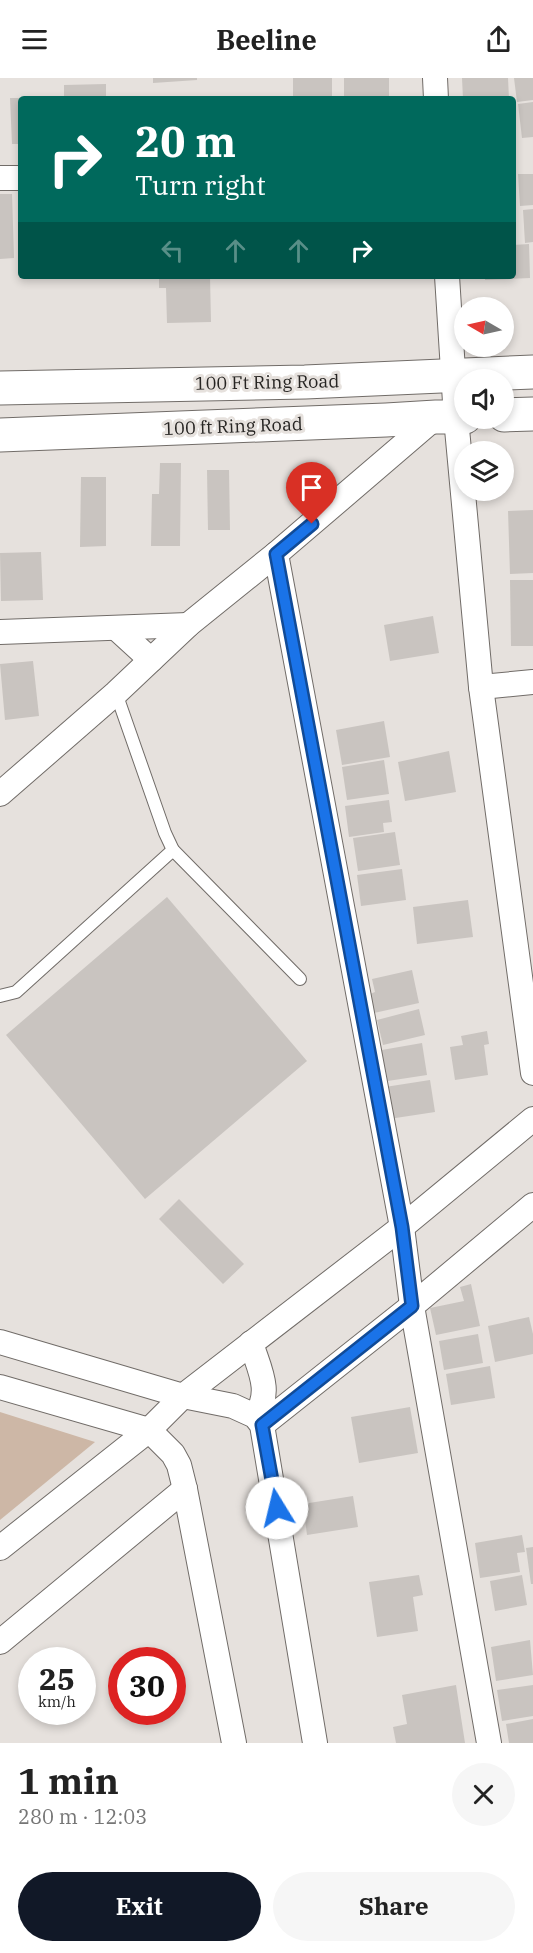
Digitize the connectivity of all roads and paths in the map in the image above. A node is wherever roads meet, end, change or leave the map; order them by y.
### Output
1 (435, 78) edge
2 (436, 96) edge
3 (0, 178) edge
4 (18, 178) edge
5 (447, 279) edge
6 (533, 372) edge
7 (453, 375) junction
8 (0, 388) edge
9 (533, 414) edge
10 (514, 415) edge
11 (452, 417) edge
12 (0, 435) edge
13 (276, 554) junction
14 (188, 625) junction
15 (116, 628) junction
16 (0, 632) edge
17 (151, 660) junction
18 (533, 682) edge
19 (481, 687) junction
20 (116, 693) junction
21 (0, 794) edge
22 (173, 850) junction
23 (300, 979) dead end
24 (0, 996) edge
25 (533, 1073) edge
26 (533, 1119) edge
27 (533, 1205) edge
28 (402, 1227) junction
29 (412, 1306) junction
30 (0, 1342) edge
31 (251, 1343) junction
32 (0, 1387) edge
33 (183, 1396) junction
34 (259, 1420) junction
35 (149, 1430) junction
36 (185, 1489) junction
37 (0, 1548) edge
38 (0, 1642) edge
39 (234, 1743) edge
40 (315, 1743) edge
41 (489, 1743) edge

1 - 2 street
3 - 4 street
5 - 7 street
6 - 7 main road, 100 Ft Ring Road
7 - 8 main road, 100 Ft Ring Road
7 - 11 street
9 - 10 main road
11 - 12 main road, 100 ft Ring Road
11 - 13 street
11 - 19 street
13 - 14 street
13 - 28 street
14 - 15 street
14 - 17 street
15 - 16 street
15 - 17 street
17 - 20 street
18 - 19 street
19 - 25 street
20 - 21 street
20 - 22 lane
22 - 23 lane
22 - 24 lane
26 - 28 street
27 - 29 street
28 - 29 street
28 - 31 street
29 - 34 street
29 - 41 street
30 - 33 street
31 - 33 street
31 - 34 street
32 - 35 street
33 - 34 street
33 - 35 street
34 - 40 street
35 - 36 street
35 - 37 street
36 - 38 street
36 - 39 street

